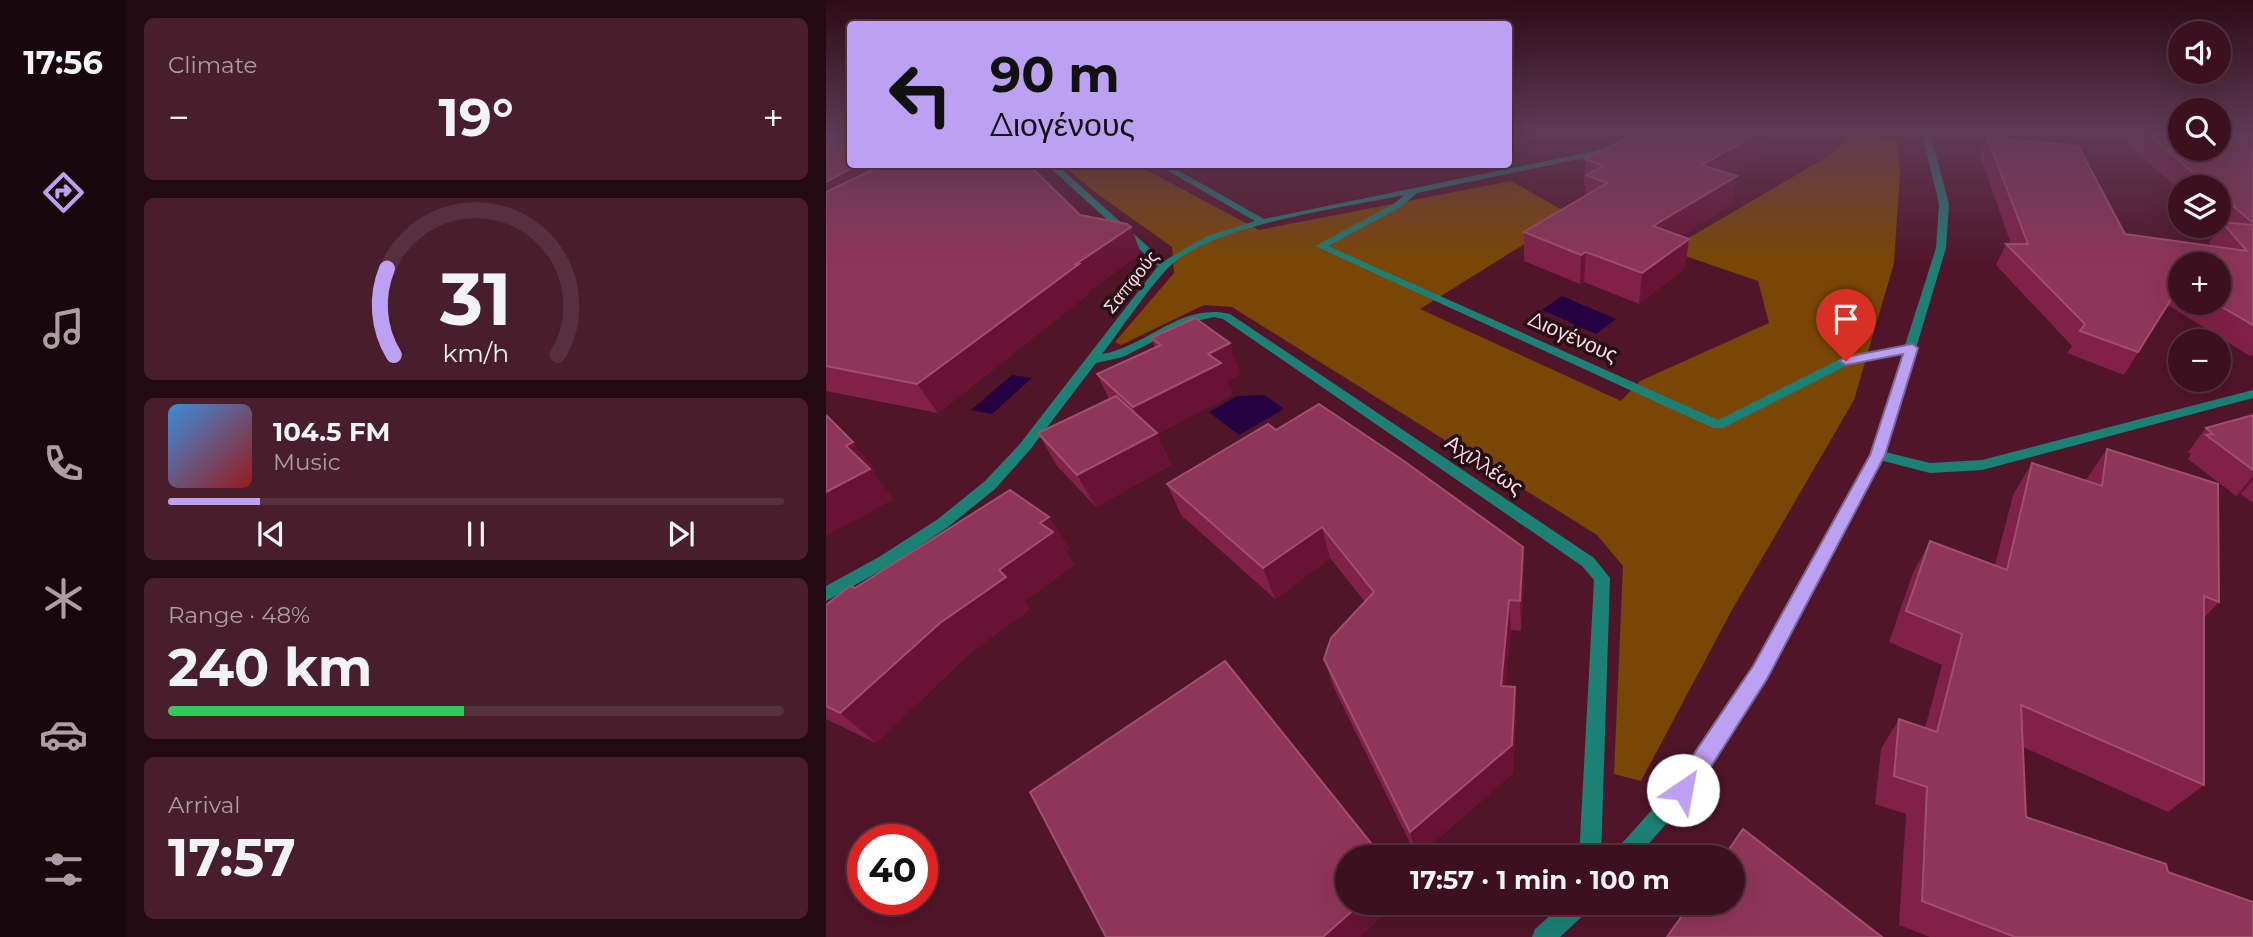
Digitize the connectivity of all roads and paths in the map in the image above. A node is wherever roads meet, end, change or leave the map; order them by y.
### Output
1 (1064, 177) edge
2 (1183, 177) edge
3 (1480, 177) edge
4 (1937, 177) edge
5 (1416, 190) junction
6 (1263, 222) junction
7 (1164, 266) junction
8 (1912, 348) junction
9 (1092, 360) junction
10 (2253, 394) edge
11 (1877, 455) junction
12 (826, 594) edge
13 (1591, 845) edge
14 (1634, 845) edge
15 (1567, 915) edge
16 (1544, 937) edge

1 - 7 street
2 - 6 street
3 - 5 street, Σαπφούς
4 - 8 street
5 - 6 street, Σαπφούς
5 - 8 street, Διογένους
6 - 7 street, Σαπφούς
7 - 9 street, Σαπφούς
8 - 11 street
9 - 12 street, Σαπφούς
9 - 13 street, Αχιλλέως
10 - 11 street
11 - 14 street
15 - 16 street

